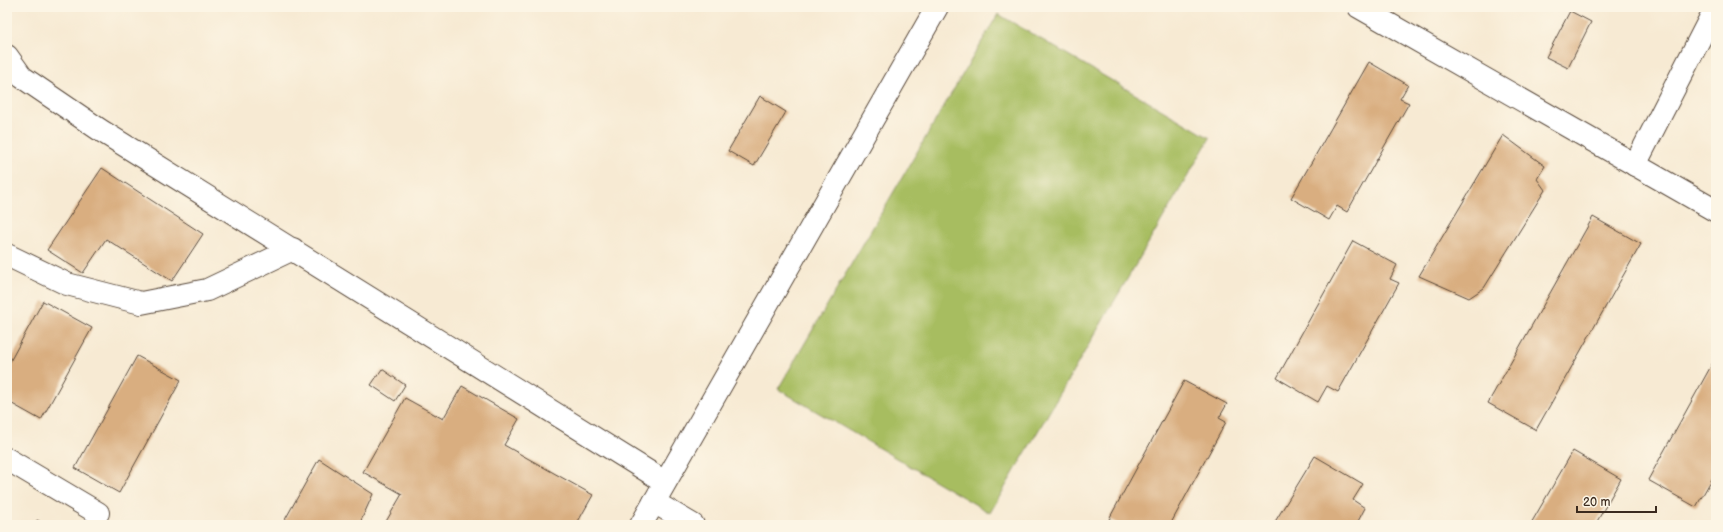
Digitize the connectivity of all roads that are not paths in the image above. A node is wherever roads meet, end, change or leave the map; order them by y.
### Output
1 (937, 7) edge
2 (1359, 7) edge
3 (1716, 7) edge
4 (7, 56) edge
5 (1635, 165) junction
6 (1716, 211) edge
7 (293, 250) junction
8 (7, 255) edge
9 (7, 459) edge
10 (665, 482) junction
11 (654, 502) junction
12 (98, 513) dead end
13 (641, 525) edge
14 (693, 525) edge

1 - 10 street
2 - 5 street
3 - 5 street
4 - 7 street
5 - 6 street
7 - 8 street
7 - 10 street
9 - 12 street
10 - 11 street
11 - 13 street
11 - 14 street

